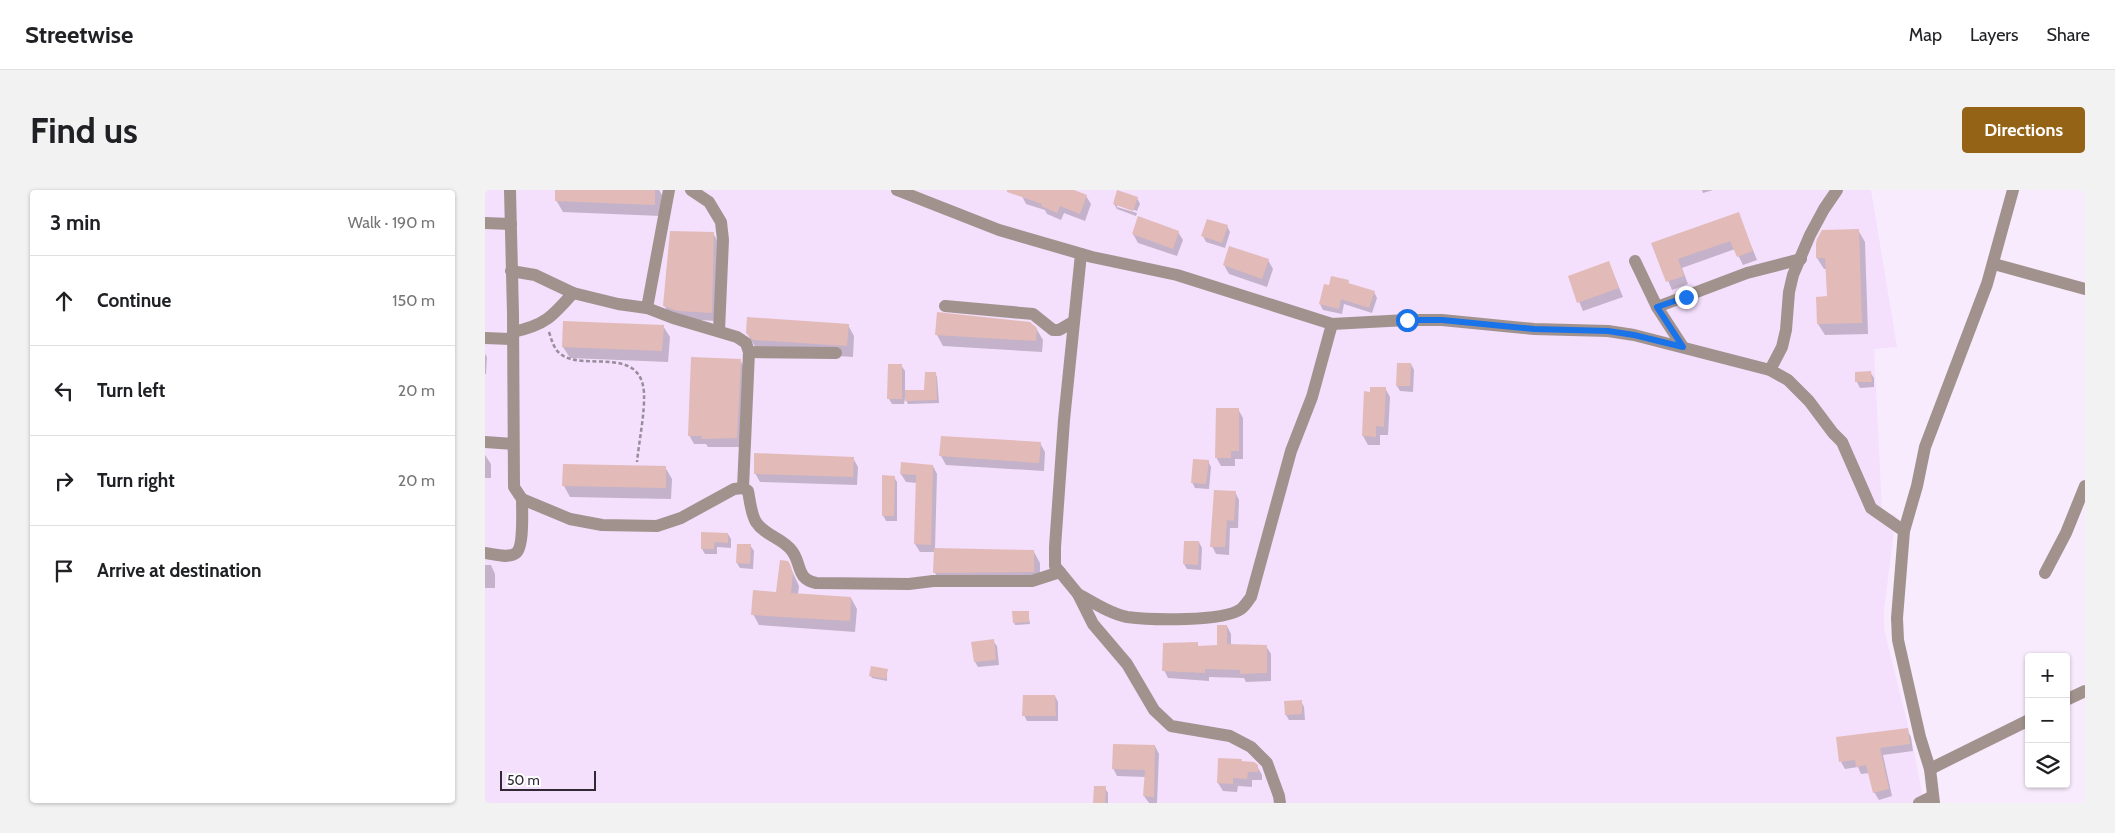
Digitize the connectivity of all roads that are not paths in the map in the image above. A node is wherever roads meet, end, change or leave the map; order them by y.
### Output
1 (510, 190) edge
2 (669, 190) edge
3 (691, 190) edge
4 (897, 190) edge
5 (1837, 190) edge
6 (2013, 190) edge
7 (485, 223) edge
8 (511, 224) junction
9 (1081, 254) junction
10 (1801, 259) junction
11 (1635, 261) dead end
12 (1994, 264) junction
13 (511, 271) junction
14 (2085, 289) edge
15 (573, 293) junction
16 (945, 306) dead end
17 (1657, 307) junction
18 (647, 308) junction
19 (1073, 322) junction
20 (1332, 324) junction
21 (719, 331) junction
22 (513, 336) junction
23 (485, 338) edge
24 (1683, 347) junction
25 (749, 352) junction
26 (836, 353) dead end
27 (1770, 370) junction
28 (485, 442) edge
29 (513, 444) junction
30 (2085, 486) edge
31 (743, 488) junction
32 (522, 499) junction
33 (2083, 501) edge
34 (1904, 531) junction
35 (485, 553) edge
36 (1060, 572) junction
37 (2045, 573) dead end
38 (1078, 594) junction
39 (2085, 692) edge
40 (2070, 698) edge
41 (2025, 722) edge
42 (1929, 769) junction
43 (1934, 800) edge
44 (1280, 803) edge
45 (1919, 803) edge

1 - 8 street
2 - 18 street
3 - 21 street
4 - 9 street
5 - 10 street
6 - 12 street
7 - 8 street
8 - 13 street
9 - 19 street
9 - 20 street
10 - 17 street
10 - 27 street
11 - 17 street
12 - 14 street
12 - 34 street
13 - 15 street
13 - 22 street
15 - 18 street
15 - 22 street
16 - 19 street
17 - 24 street
18 - 21 street
19 - 36 street
20 - 24 street
20 - 38 street
21 - 25 street
22 - 23 street
22 - 29 street
24 - 27 street
25 - 26 street
25 - 31 street
27 - 34 street
28 - 29 street
29 - 32 street
30 - 33 street
31 - 32 street
31 - 36 street
32 - 35 street
33 - 37 street
34 - 42 street
36 - 38 street
38 - 44 street
39 - 40 street
41 - 42 street
42 - 43 street
43 - 45 street

